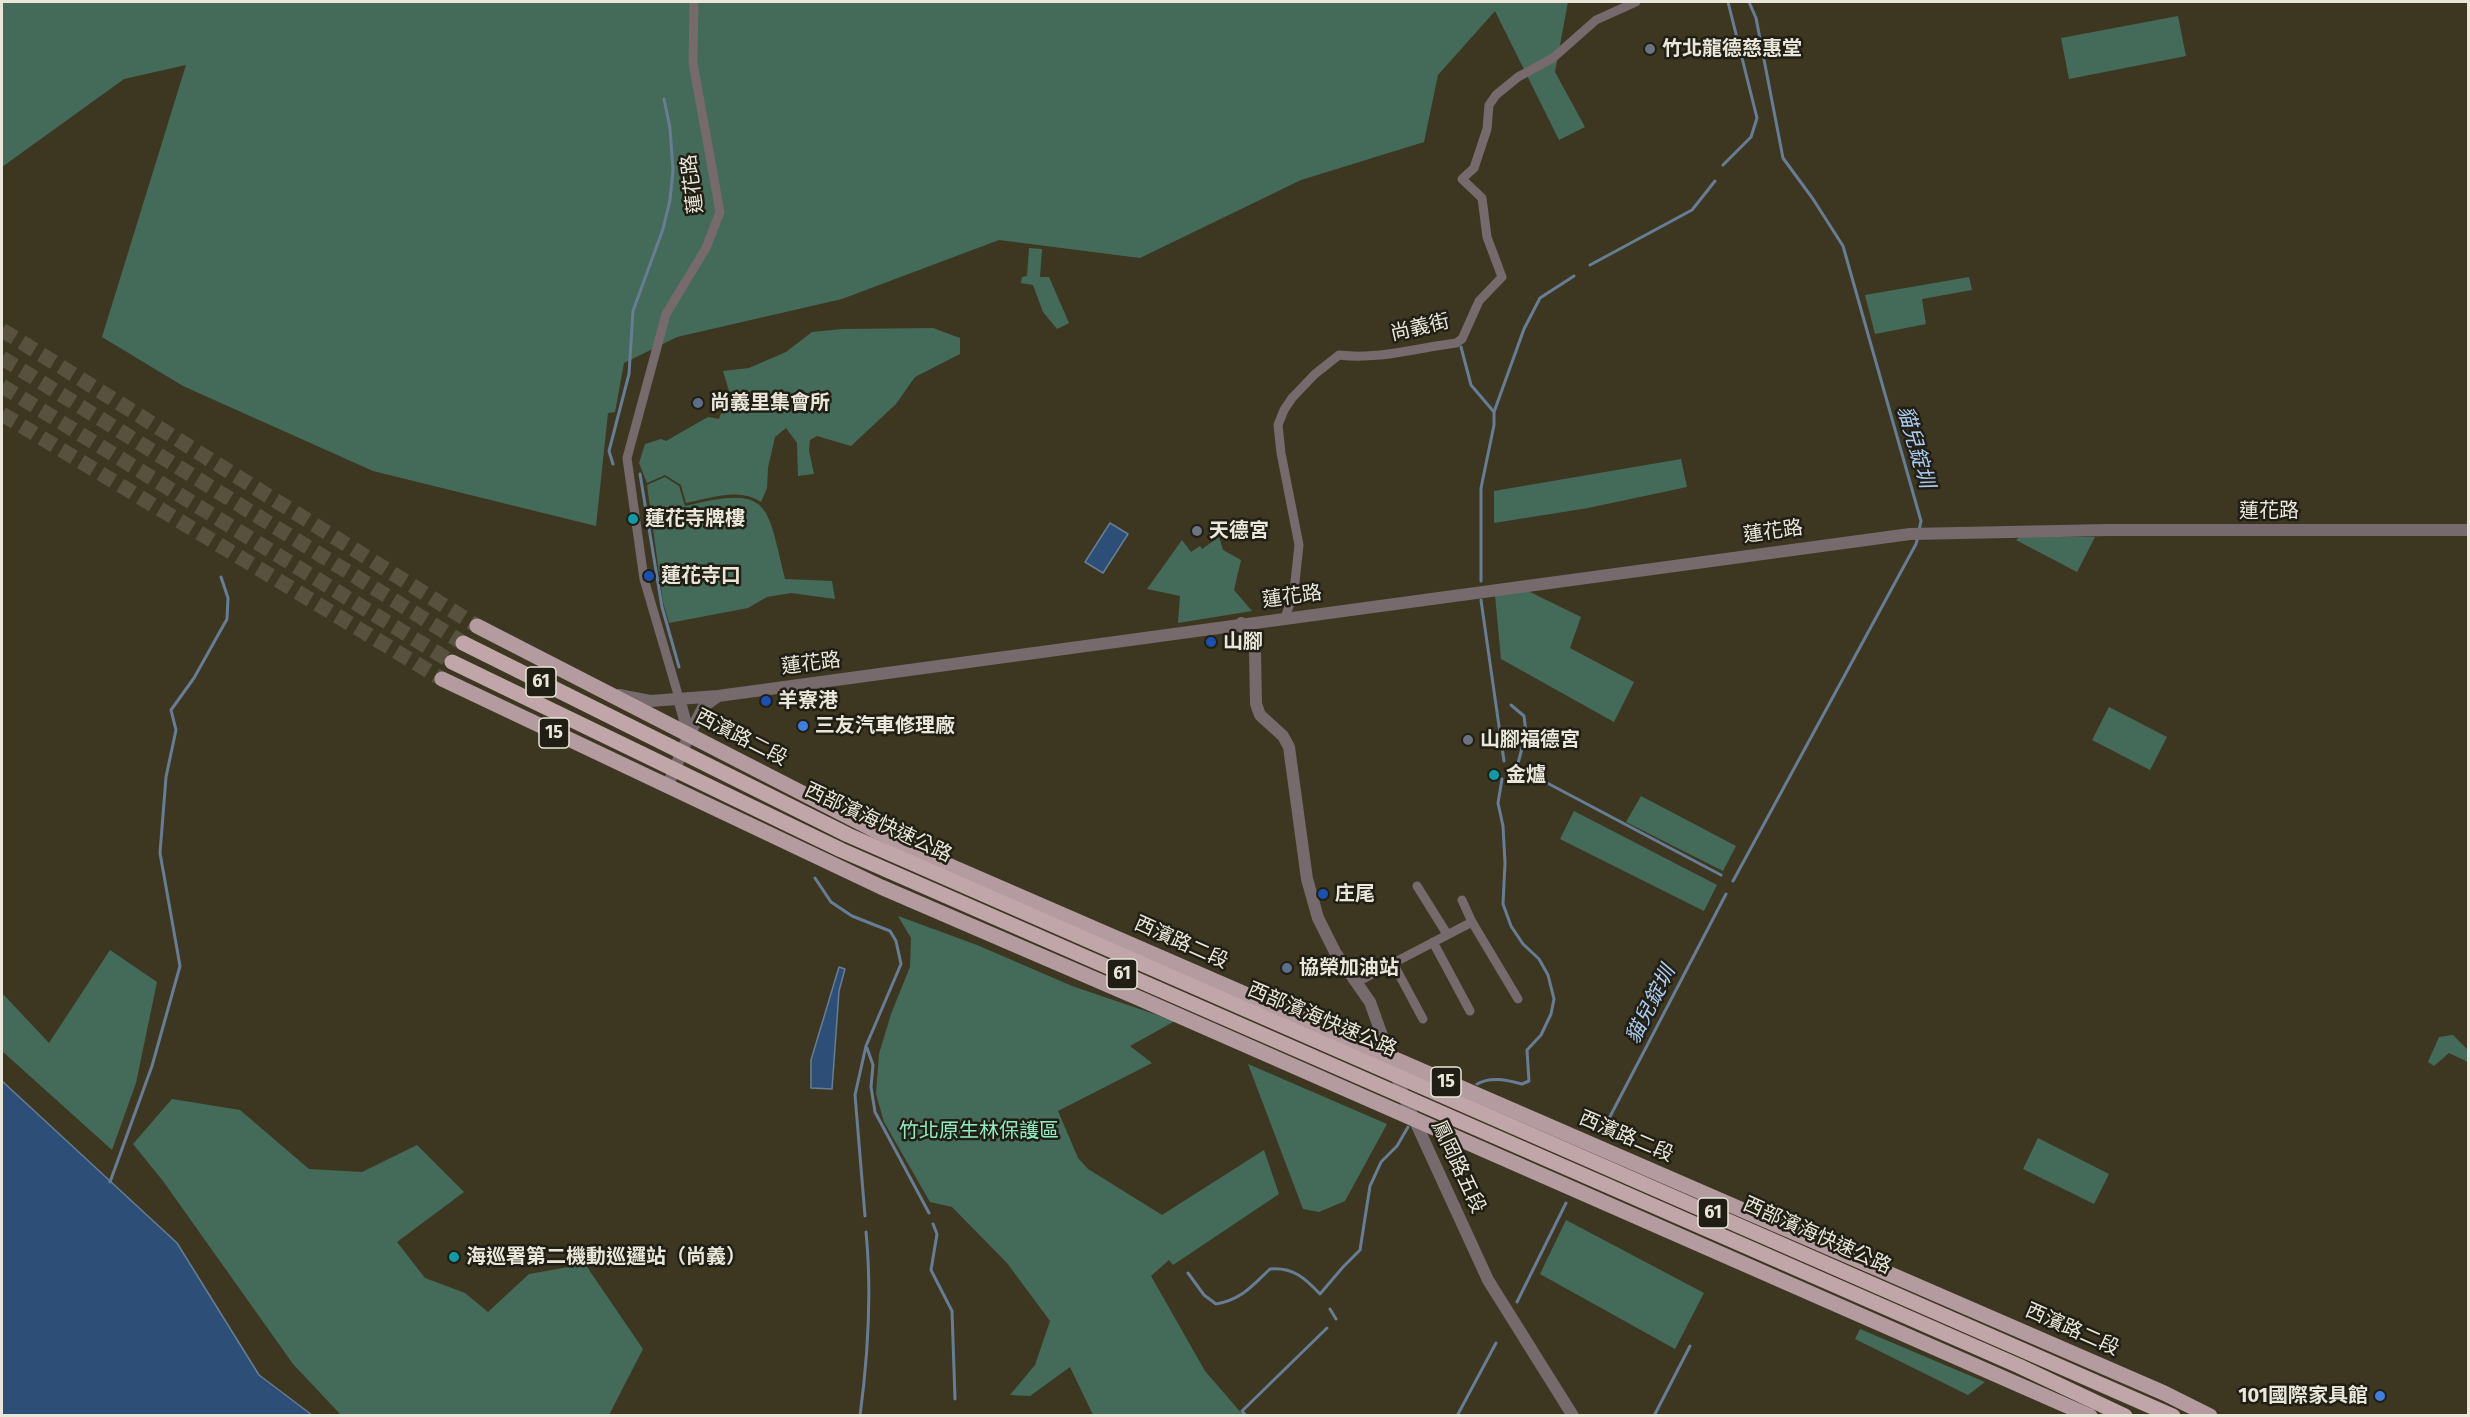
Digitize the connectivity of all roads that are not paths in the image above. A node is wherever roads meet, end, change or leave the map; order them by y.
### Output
1 (694, 2) edge
2 (1636, 2) edge
3 (2469, 530) edge
4 (1285, 618) junction
5 (1241, 623) junction
6 (477, 626) tunnel mouth
7 (463, 643) tunnel mouth
8 (452, 662) tunnel mouth
9 (442, 680) tunnel mouth
10 (603, 691) junction
11 (718, 696) junction
12 (679, 698) junction
13 (689, 735) junction
14 (667, 787) junction
15 (1417, 886) dead end
16 (1462, 900) dead end
17 (1472, 922) junction
18 (1447, 934) junction
19 (1433, 942) junction
20 (1393, 963) junction
21 (1357, 982) junction
22 (1518, 999) dead end
23 (1470, 1011) dead end
24 (1423, 1019) dead end
25 (1392, 1058) junction
26 (1399, 1076) junction
27 (1404, 1097) junction
28 (1414, 1118) junction
29 (1573, 1416) edge
30 (2090, 1416) edge
31 (2125, 1416) edge
32 (2173, 1416) edge
33 (2210, 1416) edge

1 - 12 street, 蓮花路
2 - 4 street, 尚義街
3 - 4 street, 蓮花路
4 - 5 street, 蓮花路
5 - 11 street, 蓮花路
5 - 21 street, 鳳岡路五段
6 - 10 main road, 西濱路二段 / 15
7 - 26 highway, 西部濱海快速公路 / 61
8 - 27 highway, 西部濱海快速公路 / 61
9 - 14 main road, 15
10 - 12 street
10 - 13 main road, 西濱路二段 / 15
11 - 12 street, 蓮花路
11 - 13 street
12 - 13 street, 蓮花路
13 - 14 street
13 - 25 main road, 西濱路二段 / 15
14 - 28 main road, 15
15 - 18 street
16 - 17 street
17 - 18 street
17 - 22 street
18 - 19 street
19 - 20 street
19 - 23 street
20 - 21 street
20 - 24 street
21 - 25 street, 鳳岡路五段
25 - 26 street, 鳳岡路五段
25 - 33 main road, 西濱路二段 / 15
26 - 27 street, 鳳岡路五段
26 - 32 highway, 西部濱海快速公路 / 61
27 - 28 street, 鳳岡路五段
27 - 31 highway, 西部濱海快速公路 / 61
28 - 29 street, 鳳岡路五段
28 - 30 main road, 15

